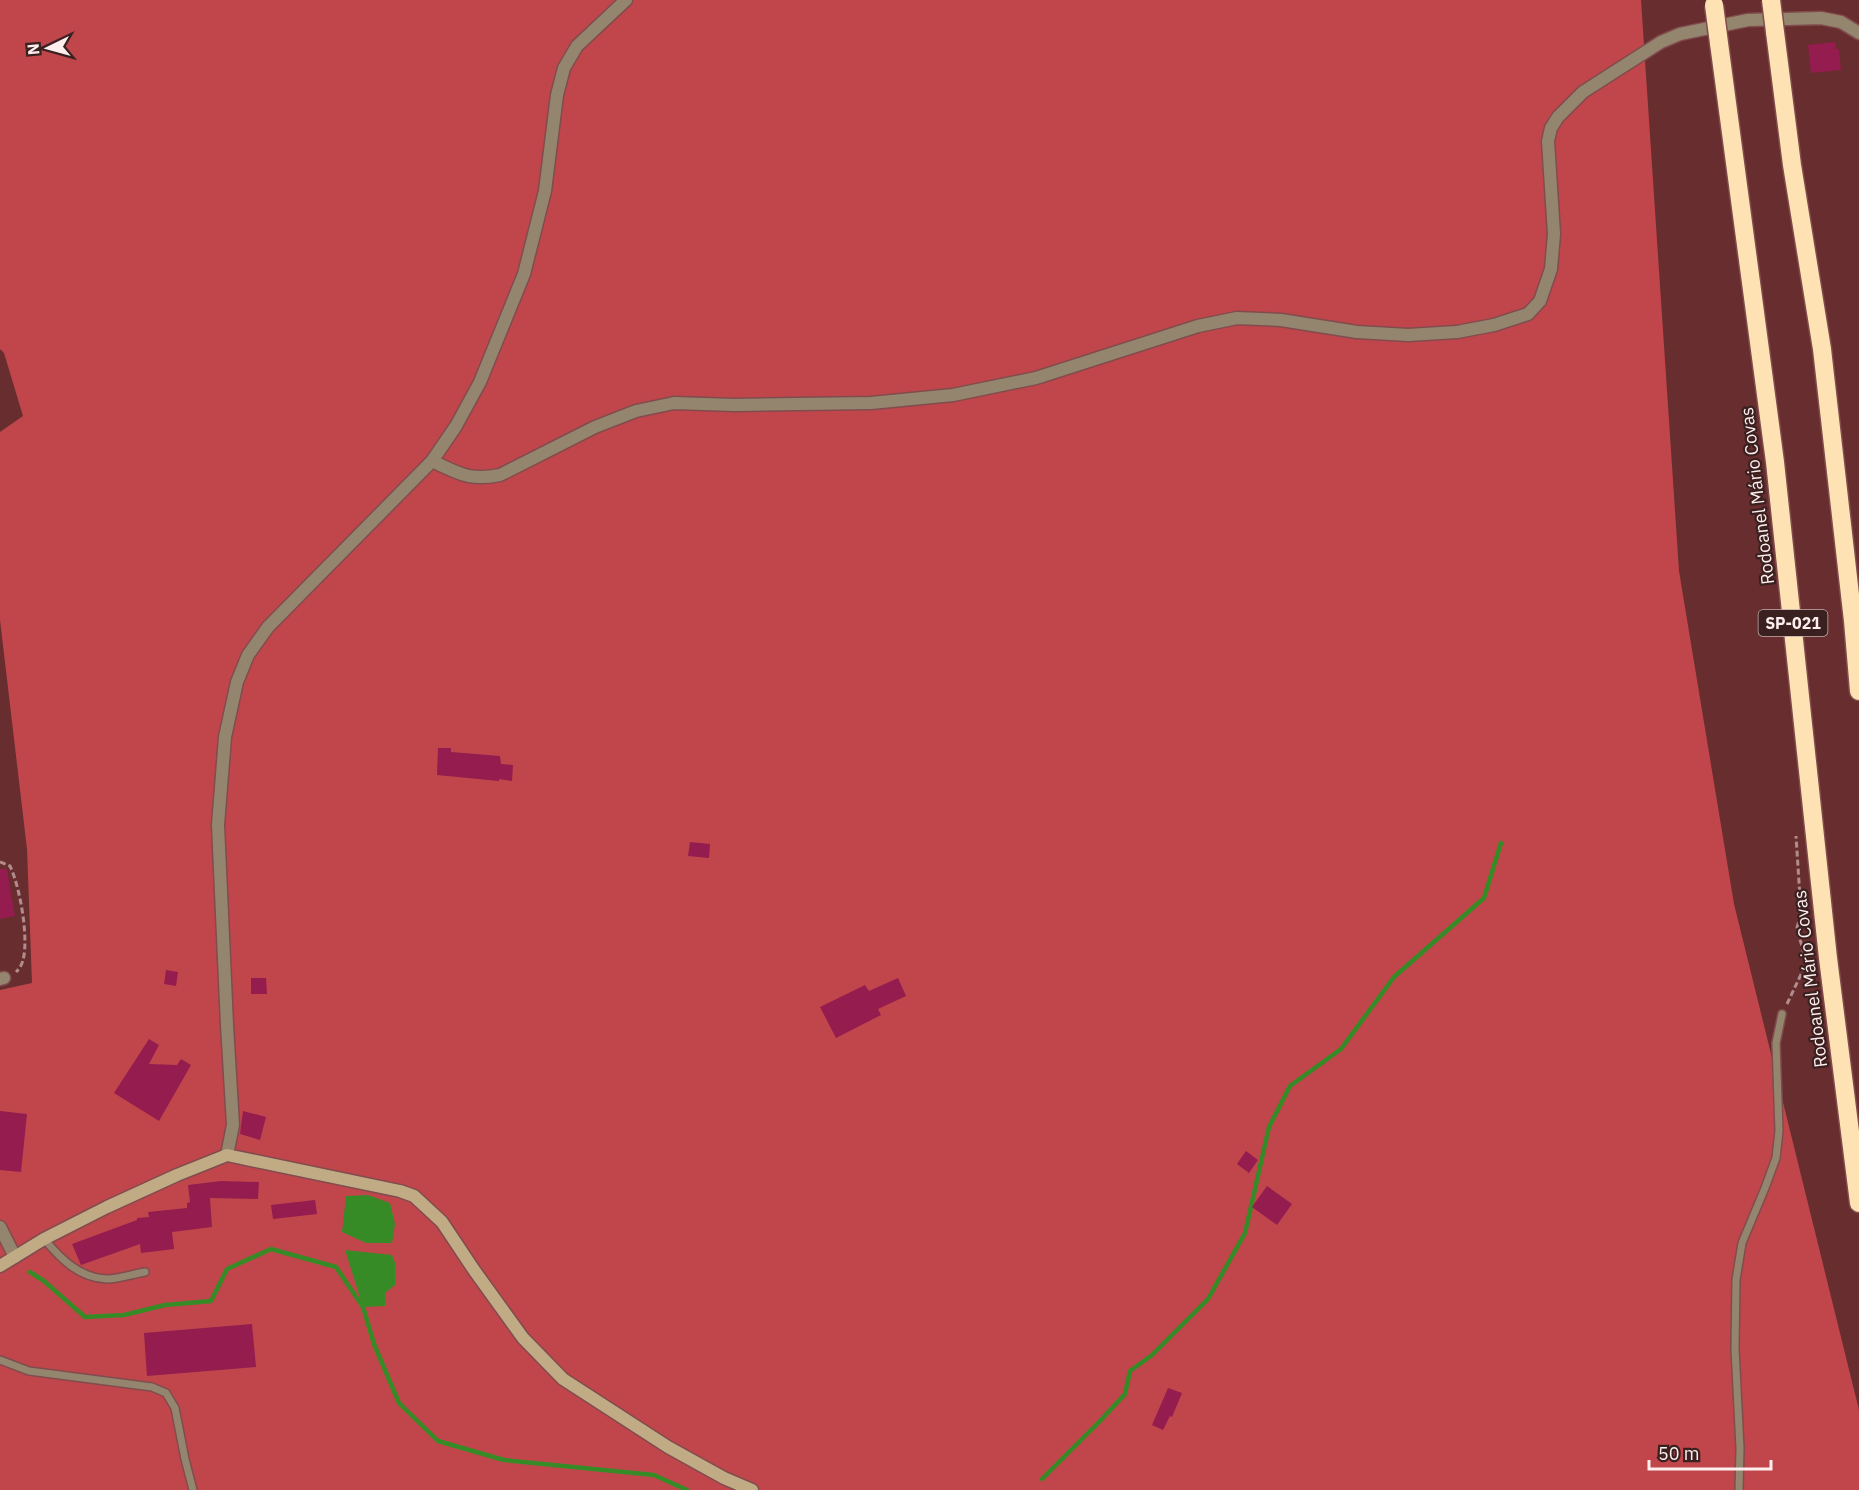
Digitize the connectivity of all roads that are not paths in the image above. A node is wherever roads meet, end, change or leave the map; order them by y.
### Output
1 (626, 0) edge
2 (1771, 0) edge
3 (1714, 3) edge
4 (1859, 33) edge
5 (432, 461) junction
6 (1859, 691) edge
7 (1782, 1014) road end
8 (227, 1155) junction
9 (1859, 1203) edge
10 (0, 1227) edge
11 (44, 1239) junction
12 (15, 1257) junction
13 (0, 1266) edge
14 (145, 1272) dead end
15 (0, 1360) edge
16 (193, 1490) edge
17 (752, 1490) edge
18 (1739, 1490) edge

1 - 5 street
2 - 6 highway, SP-021, bridge
3 - 9 highway, Rodoanel Mário Covas / SP-021, bridge
4 - 5 street
5 - 8 street
7 - 18 lane
8 - 11 main road
8 - 17 main road
10 - 12 street
11 - 12 main road
11 - 14 lane
12 - 13 main road
15 - 16 lane

